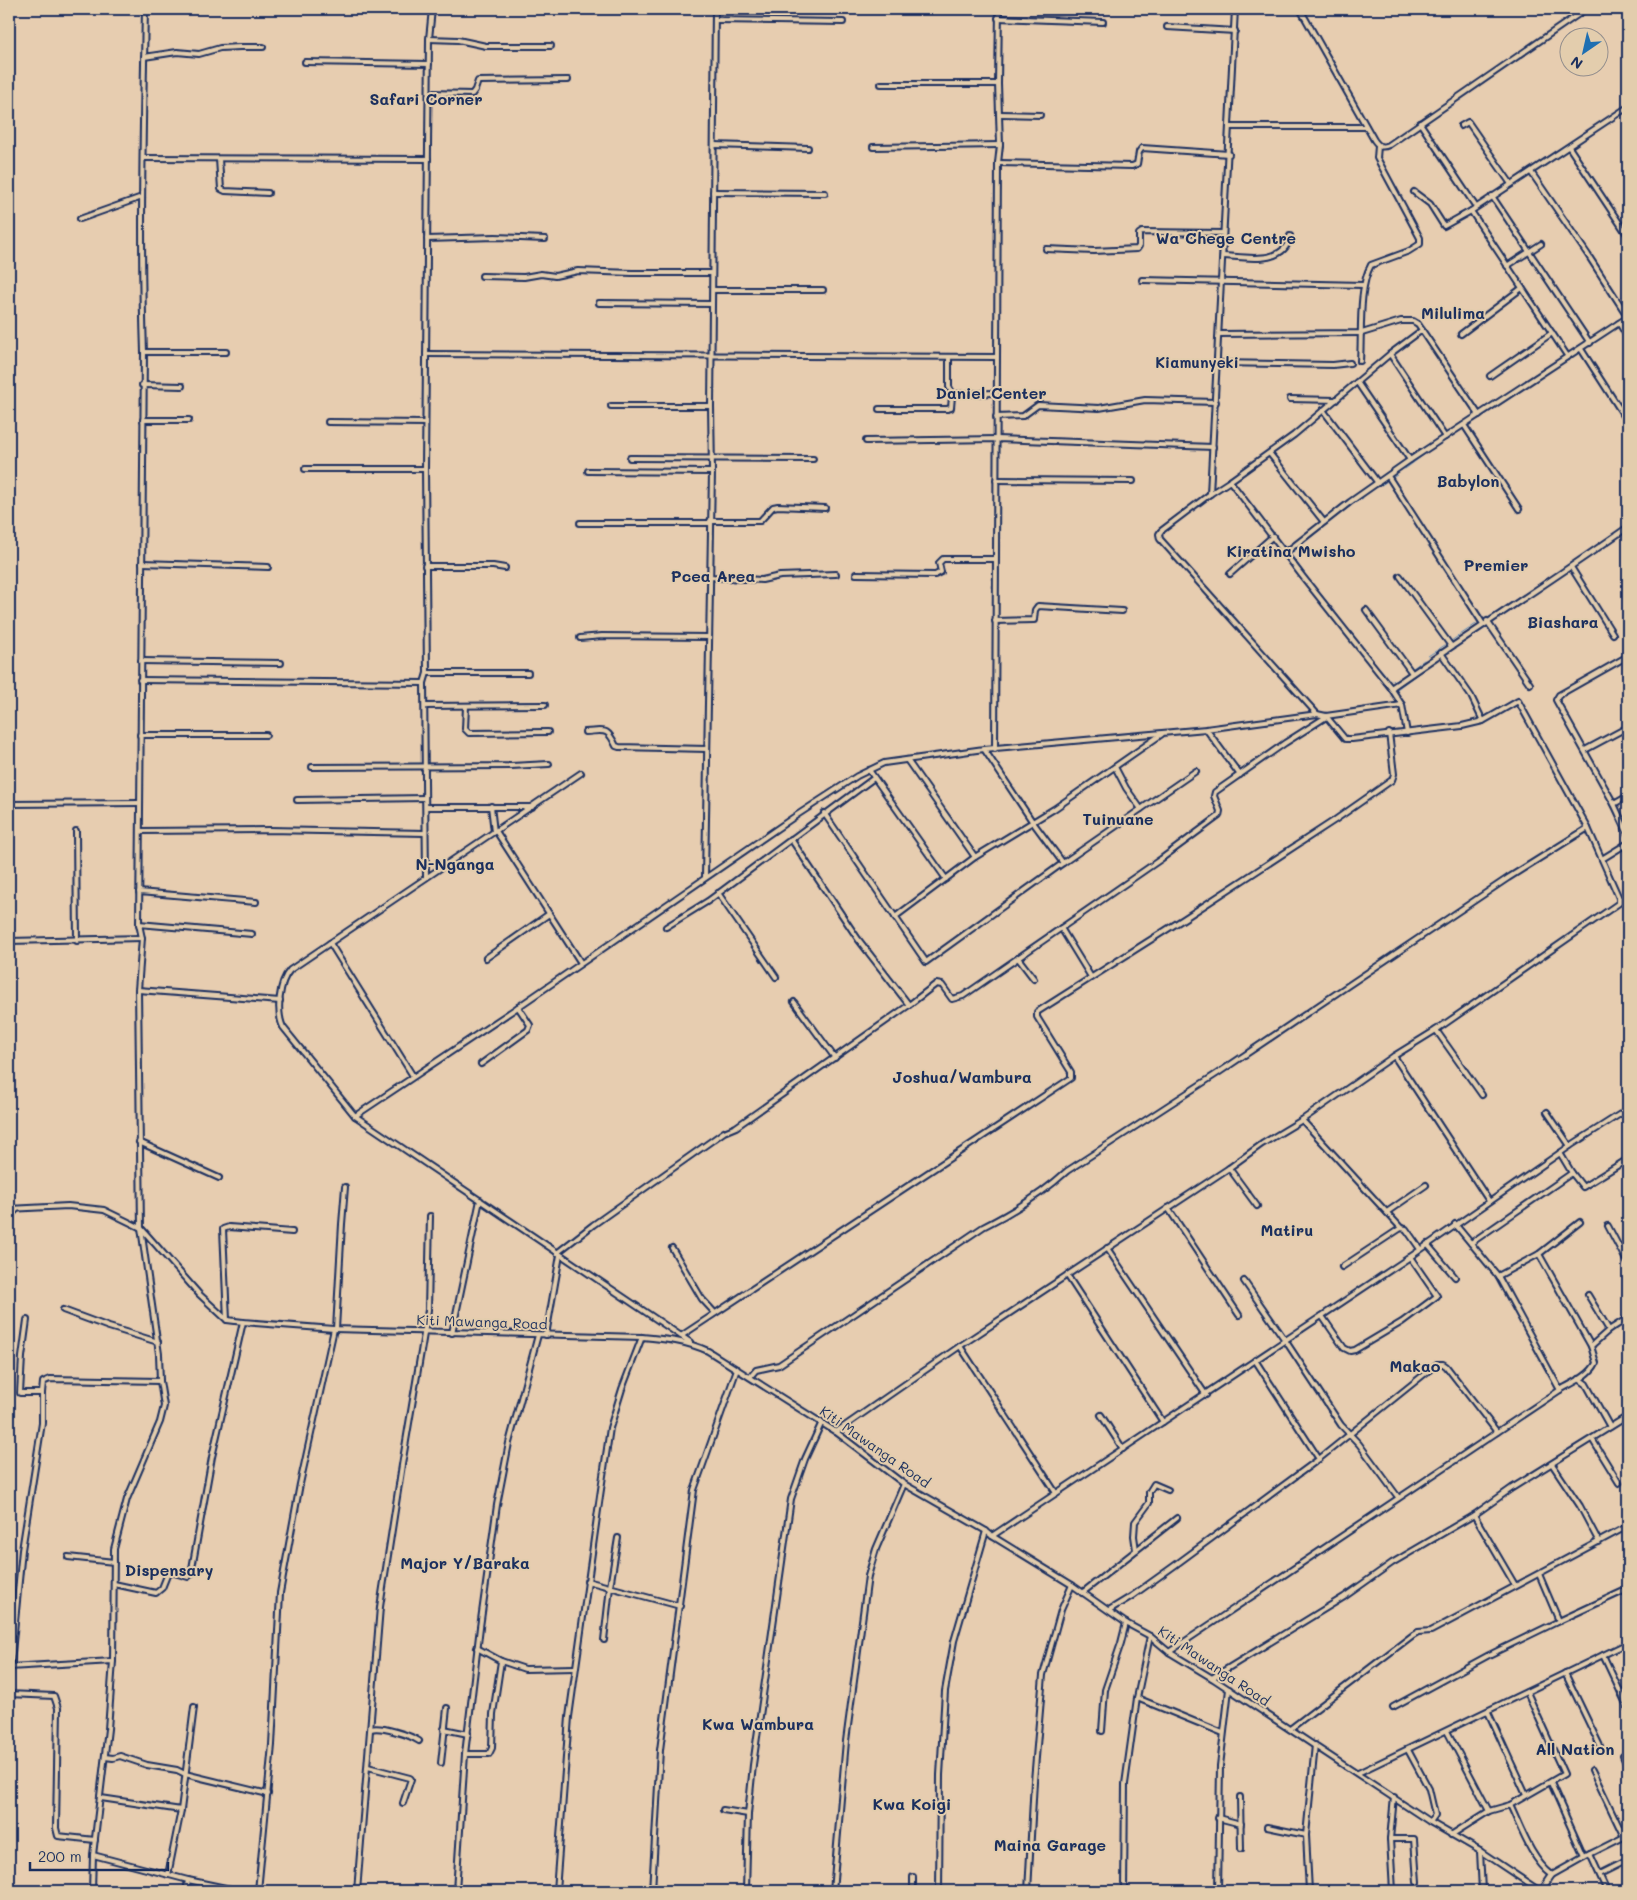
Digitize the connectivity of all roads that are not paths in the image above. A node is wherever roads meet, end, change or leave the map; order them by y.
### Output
1 (145, 9) edge
2 (432, 9) edge
3 (715, 9) edge
4 (999, 9) edge
5 (1235, 9) edge
6 (1300, 9) edge
7 (1586, 9) edge
8 (998, 18) junction
9 (715, 20) junction
10 (844, 22) dead end
11 (1103, 22) dead end
12 (1167, 27) dead end
13 (1235, 31) junction
14 (429, 39) junction
15 (551, 46) dead end
16 (263, 47) dead end
17 (144, 57) junction
18 (305, 62) dead end
19 (429, 64) junction
20 (568, 80) dead end
21 (881, 84) dead end
22 (998, 84) junction
23 (428, 93) junction
24 (1628, 107) edge
25 (1000, 114) junction
26 (1040, 115) dead end
27 (1420, 123) junction
28 (1461, 126) dead end
29 (1229, 127) junction
30 (1366, 127) junction
31 (714, 145) junction
32 (1000, 145) junction
33 (1378, 146) junction
34 (873, 147) dead end
35 (1569, 147) junction
36 (808, 148) dead end
37 (1229, 154) junction
38 (143, 158) junction
39 (219, 159) junction
40 (428, 159) junction
41 (998, 163) junction
42 (1531, 172) junction
43 (1510, 184) junction
44 (713, 192) junction
45 (1414, 192) dead end
46 (268, 193) dead end
47 (825, 194) dead end
48 (1492, 196) junction
49 (142, 198) junction
50 (1476, 207) junction
51 (1471, 211) junction
52 (80, 219) dead end
53 (1224, 233) junction
54 (1290, 236) dead end
55 (1628, 236) edge
56 (427, 239) junction
57 (545, 239) dead end
58 (1541, 244) dead end
59 (1046, 249) dead end
60 (1529, 251) junction
61 (1223, 256) junction
62 (1508, 266) junction
63 (712, 273) junction
64 (482, 276) dead end
65 (1142, 280) dead end
66 (1221, 282) junction
67 (1364, 285) junction
68 (1522, 288) junction
69 (713, 290) junction
70 (823, 290) dead end
71 (599, 303) dead end
72 (712, 304) junction
73 (1628, 317) edge
74 (1619, 323) junction
75 (1422, 330) junction
76 (1552, 332) junction
77 (1362, 333) junction
78 (1220, 334) junction
79 (1461, 334) dead end
80 (1628, 338) edge
81 (1590, 343) junction
82 (1581, 349) junction
83 (144, 352) junction
84 (226, 352) dead end
85 (426, 354) junction
86 (1390, 354) junction
87 (712, 356) junction
88 (948, 357) junction
89 (996, 357) junction
90 (1568, 357) junction
91 (1360, 361) dead end
92 (1218, 363) junction
93 (1350, 363) dead end
94 (1490, 376) dead end
95 (1356, 382) junction
96 (142, 385) junction
97 (182, 386) dead end
98 (996, 393) junction
99 (953, 394) junction
100 (1290, 399) dead end
101 (1336, 400) junction
102 (1216, 402) junction
103 (611, 406) dead end
104 (711, 406) junction
105 (880, 410) dead end
106 (1323, 410) junction
107 (1479, 415) junction
108 (996, 417) junction
109 (142, 420) junction
110 (189, 420) dead end
111 (328, 422) dead end
112 (426, 422) junction
113 (1628, 422) edge
114 (1464, 425) junction
115 (1445, 437) junction
116 (997, 439) junction
117 (866, 442) dead end
118 (1213, 447) junction
119 (1270, 454) junction
120 (630, 458) dead end
121 (711, 458) junction
122 (813, 459) dead end
123 (1410, 460) junction
124 (305, 469) dead end
125 (425, 469) junction
126 (588, 471) dead end
127 (712, 472) junction
128 (1388, 476) junction
129 (996, 480) junction
130 (1230, 481) junction
131 (1133, 482) dead end
132 (1378, 483) junction
133 (1210, 494) junction
134 (825, 508) dead end
135 (1519, 508) dead end
136 (710, 522) junction
137 (1324, 522) junction
138 (580, 523) dead end
139 (1628, 527) edge
140 (1274, 536) junction
141 (1285, 553) junction
142 (995, 559) junction
143 (142, 563) junction
144 (425, 566) junction
145 (268, 567) dead end
146 (1571, 567) junction
147 (505, 568) dead end
148 (836, 574) dead end
149 (856, 574) dead end
150 (1230, 574) dead end
151 (1400, 576) dead end
152 (709, 577) junction
153 (1366, 610) dead end
154 (1122, 611) dead end
155 (995, 621) junction
156 (1485, 623) junction
157 (1613, 634) dead end
158 (580, 638) dead end
159 (709, 638) junction
160 (1451, 646) junction
161 (1441, 653) junction
162 (1628, 656) edge
163 (141, 661) junction
164 (281, 664) dead end
165 (427, 673) junction
166 (528, 673) dead end
167 (1412, 673) junction
168 (140, 680) junction
169 (424, 683) junction
170 (1530, 684) dead end
171 (1392, 688) junction
172 (545, 705) dead end
173 (425, 706) junction
174 (466, 706) junction
175 (1402, 706) junction
176 (1318, 714) junction
177 (1326, 717) junction
178 (1483, 721) junction
179 (1317, 722) junction
180 (1628, 727) edge
181 (1206, 729) junction
182 (548, 732) dead end
183 (585, 732) dead end
184 (1164, 732) junction
185 (1407, 733) junction
186 (1388, 734) junction
187 (140, 735) junction
188 (266, 735) dead end
189 (707, 749) junction
190 (984, 749) junction
191 (995, 749) junction
192 (1584, 750) junction
193 (907, 760) junction
194 (549, 764) dead end
195 (426, 766) junction
196 (312, 767) dead end
197 (1115, 767) junction
198 (869, 770) junction
199 (1196, 771) dead end
200 (581, 773) dead end
201 (1240, 775) junction
202 (874, 778) junction
203 (1628, 796) edge
204 (425, 798) junction
205 (298, 800) dead end
206 (140, 803) junction
207 (9, 804) edge
208 (1614, 804) junction
209 (491, 806) junction
210 (426, 807) junction
211 (532, 807) junction
212 (1141, 809) junction
213 (824, 814) junction
214 (1032, 821) junction
215 (1588, 828) junction
216 (76, 831) dead end
217 (140, 832) junction
218 (495, 832) junction
219 (425, 833) junction
220 (1628, 834) edge
221 (791, 839) junction
222 (1628, 843) edge
223 (975, 857) junction
224 (1602, 859) junction
225 (1063, 863) junction
226 (426, 877) junction
227 (706, 877) junction
228 (946, 879) junction
229 (139, 892) junction
230 (718, 893) junction
231 (256, 902) dead end
232 (549, 914) junction
233 (896, 917) junction
234 (139, 924) junction
235 (666, 927) dead end
236 (1061, 928) junction
237 (252, 934) dead end
238 (142, 938) junction
239 (9, 941) edge
240 (77, 941) junction
241 (330, 943) junction
242 (486, 958) dead end
243 (1018, 958) junction
244 (581, 963) junction
245 (776, 977) dead end
246 (1091, 977) junction
247 (1034, 980) dead end
248 (138, 990) junction
249 (280, 1001) junction
250 (794, 1002) dead end
251 (909, 1006) junction
252 (518, 1007) junction
253 (1436, 1030) junction
254 (1394, 1056) junction
255 (835, 1058) junction
256 (480, 1064) dead end
257 (413, 1076) junction
258 (1482, 1095) dead end
259 (1628, 1108) edge
260 (1547, 1112) dead end
261 (355, 1116) junction
262 (1302, 1120) junction
263 (140, 1142) junction
264 (1570, 1146) junction
265 (1560, 1153) junction
266 (1628, 1159) edge
267 (1229, 1168) junction
268 (1572, 1173) junction
269 (219, 1178) dead end
270 (1426, 1185) dead end
271 (346, 1188) dead end
272 (480, 1200) junction
273 (1489, 1201) junction
274 (1257, 1206) dead end
275 (1168, 1208) junction
276 (9, 1209) edge
277 (17, 1209) junction
278 (1387, 1212) junction
279 (9, 1216) edge
280 (430, 1216) dead end
281 (1580, 1222) dead end
282 (1455, 1224) junction
283 (1608, 1226) dead end
284 (141, 1228) junction
285 (1401, 1228) junction
286 (292, 1232) dead end
287 (1471, 1243) junction
288 (1427, 1244) junction
289 (672, 1248) dead end
290 (1107, 1248) junction
291 (1420, 1248) junction
292 (559, 1254) junction
293 (1539, 1254) junction
294 (1410, 1257) junction
295 (1628, 1264) edge
296 (1342, 1267) dead end
297 (1067, 1275) junction
298 (1455, 1276) dead end
299 (1498, 1276) junction
300 (1244, 1281) dead end
301 (1588, 1295) dead end
302 (62, 1310) dead end
303 (715, 1313) junction
304 (1238, 1315) dead end
305 (1322, 1316) junction
306 (1628, 1318) edge
307 (28, 1320) dead end
308 (227, 1320) junction
309 (243, 1322) junction
310 (335, 1329) junction
311 (1609, 1330) junction
312 (426, 1332) junction
313 (452, 1333) junction
314 (538, 1335) junction
315 (546, 1335) junction
316 (681, 1336) junction
317 (642, 1337) junction
318 (1285, 1340) junction
319 (158, 1342) junction
320 (693, 1344) junction
321 (960, 1346) junction
322 (1591, 1346) junction
323 (1255, 1360) junction
324 (737, 1369) junction
325 (750, 1377) junction
326 (1580, 1379) junction
327 (160, 1381) junction
328 (1560, 1390) junction
329 (42, 1393) junction
330 (1206, 1395) junction
331 (1101, 1415) dead end
332 (1628, 1416) edge
333 (822, 1422) junction
334 (1163, 1422) junction
335 (1610, 1427) junction
336 (836, 1432) junction
337 (1497, 1432) junction
338 (1350, 1435) junction
339 (1592, 1439) junction
340 (1123, 1450) junction
341 (1319, 1458) junction
342 (1552, 1464) junction
343 (1619, 1483) dead end
344 (904, 1484) junction
345 (1168, 1490) dead end
346 (1056, 1493) junction
347 (1398, 1497) junction
348 (1474, 1515) junction
349 (1177, 1518) dead end
350 (1628, 1526) edge
351 (986, 1531) junction
352 (992, 1536) junction
353 (618, 1538) dead end
354 (1600, 1542) junction
355 (1136, 1550) junction
356 (68, 1557) dead end
357 (114, 1562) junction
358 (1539, 1574) junction
359 (587, 1581) junction
360 (114, 1584) junction
361 (1072, 1585) junction
362 (1515, 1585) junction
363 (610, 1588) junction
364 (1628, 1589) edge
365 (1082, 1593) junction
366 (680, 1606) junction
367 (1109, 1610) junction
368 (1559, 1621) junction
369 (1126, 1622) junction
370 (1150, 1636) junction
371 (604, 1640) dead end
372 (1628, 1643) edge
373 (477, 1648) junction
374 (1170, 1652) junction
375 (1603, 1655) junction
376 (113, 1661) junction
377 (500, 1661) junction
378 (10, 1667) edge
379 (575, 1668) junction
380 (1566, 1673) junction
381 (1212, 1678) junction
382 (9, 1683) edge
383 (1229, 1689) junction
384 (1527, 1692) junction
385 (9, 1694) edge
386 (1137, 1698) junction
387 (194, 1707) dead end
388 (1393, 1707) dead end
389 (447, 1708) dead end
390 (1628, 1708) edge
391 (1488, 1712) junction
392 (371, 1729) junction
393 (444, 1729) junction
394 (1290, 1729) junction
395 (1102, 1731) dead end
396 (1447, 1731) junction
397 (1223, 1733) junction
398 (468, 1734) junction
399 (419, 1741) dead end
400 (1315, 1745) junction
401 (1600, 1746) dead end
402 (1408, 1750) junction
403 (1628, 1752) edge
404 (465, 1754) junction
405 (105, 1757) junction
406 (441, 1763) dead end
407 (368, 1766) junction
408 (1628, 1768) edge
409 (1592, 1770) dead end
410 (1358, 1773) junction
411 (185, 1774) junction
412 (1550, 1783) junction
413 (268, 1794) junction
414 (1526, 1795) junction
415 (1240, 1797) dead end
416 (1394, 1797) junction
417 (100, 1798) junction
418 (403, 1803) dead end
419 (1510, 1805) junction
420 (181, 1810) junction
421 (723, 1810) dead end
422 (1489, 1811) junction
423 (748, 1814) junction
424 (1218, 1818) junction
425 (1430, 1822) junction
426 (1241, 1824) junction
427 (1267, 1827) dead end
428 (1306, 1835) junction
429 (1451, 1836) junction
430 (1626, 1836) edge
431 (1390, 1839) junction
432 (95, 1840) junction
433 (1241, 1849) dead end
434 (1480, 1851) junction
435 (1590, 1854) junction
436 (93, 1855) junction
437 (1584, 1857) junction
438 (1628, 1860) edge
439 (1600, 1874) junction
440 (168, 1875) junction
441 (1552, 1875) junction
442 (913, 1877) dead end
443 (188, 1880) junction
444 (1417, 1882) dead end
445 (92, 1891) edge
446 (186, 1891) edge
447 (240, 1891) edge
448 (258, 1891) edge
449 (357, 1891) edge
450 (456, 1891) edge
451 (556, 1891) edge
452 (652, 1891) edge
453 (746, 1891) edge
454 (833, 1891) edge
455 (913, 1891) edge
456 (939, 1891) edge
457 (1028, 1891) edge
458 (1124, 1891) edge
459 (1218, 1891) edge
460 (1310, 1891) edge
461 (1393, 1891) edge
462 (1482, 1891) edge
463 (1541, 1891) edge
464 (1607, 1891) edge

1 - 17 street
2 - 14 street
3 - 9 street
4 - 8 street
5 - 13 street
6 - 30 street
7 - 27 street
8 - 11 street
8 - 22 street
9 - 10 street
9 - 31 street
12 - 13 street
13 - 29 street
14 - 15 street
14 - 19 street
16 - 17 street
17 - 38 street
18 - 19 street
19 - 23 street
20 - 23 street
21 - 22 street
22 - 25 street
23 - 40 street
24 - 35 street
25 - 26 street
25 - 32 street
27 - 33 street
27 - 50 street
28 - 43 street
29 - 30 street
29 - 37 street
30 - 33 street
31 - 36 street
31 - 44 street
32 - 34 street
32 - 41 street
33 - 67 street
35 - 42 street
35 - 55 street
37 - 41 street
37 - 53 street
38 - 39 street
38 - 49 street
39 - 40 street
39 - 46 street
40 - 56 street
41 - 89 street
42 - 43 street
42 - 73 street
43 - 48 street
44 - 47 street
44 - 63 street
45 - 51 street
48 - 50 street
48 - 60 street
49 - 52 street
49 - 83 street
50 - 51 street
51 - 62 street
53 - 59 street
53 - 61 street
54 - 61 street
56 - 57 street
56 - 85 street
58 - 60 street
60 - 62 street
60 - 81 street
61 - 66 street
62 - 68 street
63 - 64 street
63 - 69 street
65 - 66 street
66 - 67 street
66 - 78 street
67 - 77 street
68 - 76 street
68 - 79 street
69 - 70 street
69 - 72 street
71 - 72 street
72 - 87 street
73 - 74 street
74 - 80 street
74 - 81 street
75 - 77 street
75 - 86 street
75 - 107 street
76 - 90 street
76 - 94 street
77 - 78 street
77 - 91 street
78 - 92 street
81 - 82 street
82 - 90 street
82 - 113 street
83 - 84 street
83 - 96 street
85 - 87 street
85 - 112 street
86 - 95 street
86 - 115 street
87 - 88 street
87 - 104 street
88 - 89 street
88 - 99 street
89 - 98 street
90 - 107 street
92 - 93 street
92 - 102 street
95 - 101 street
95 - 123 street
96 - 97 street
96 - 109 street
98 - 99 street
98 - 108 street
99 - 105 street
100 - 101 street
101 - 106 street
102 - 108 street
102 - 118 street
103 - 104 street
104 - 121 street
106 - 119 street
106 - 132 street
107 - 114 street
108 - 116 street
109 - 110 street
109 - 143 street
111 - 112 street
112 - 125 street
114 - 115 street
114 - 135 street
115 - 123 street
116 - 117 street
116 - 118 street
116 - 129 street
118 - 133 street
119 - 130 street
119 - 137 street
120 - 121 street
121 - 122 street
121 - 127 street
123 - 128 street
124 - 125 street
125 - 144 street
126 - 127 street
127 - 136 street
128 - 132 street
128 - 156 street
129 - 131 street
129 - 142 street
130 - 133 street
130 - 140 street
132 - 137 street
133 - 176 street
134 - 136 street
136 - 138 street
136 - 152 street
137 - 141 street
139 - 146 street
140 - 141 street
140 - 150 street
141 - 171 street
142 - 149 street
142 - 155 street
143 - 145 street
143 - 163 street
144 - 147 street
144 - 165 street
146 - 156 street
146 - 157 street
148 - 152 street
151 - 160 street
152 - 159 street
153 - 167 street
154 - 155 street
155 - 191 street
156 - 160 street
156 - 170 street
158 - 159 street
159 - 189 street
160 - 161 street
161 - 167 street
161 - 178 street
162 - 192 street
163 - 164 street
163 - 168 street
165 - 166 street
165 - 169 street
167 - 171 street
168 - 169 street
168 - 187 street
169 - 173 street
171 - 175 street
172 - 174 street
173 - 174 street
173 - 195 street
174 - 182 street
175 - 177 street
175 - 185 street
176 - 177 street
176 - 179 street
176 - 181 street
177 - 179 street
177 - 186 street
178 - 185 street
178 - 215 street
179 - 201 street
180 - 192 street
181 - 184 street
181 - 201 street
183 - 189 street
184 - 191 street
184 - 197 street
185 - 186 street
186 - 246 street
187 - 188 street
187 - 206 street
189 - 227 street
190 - 191 street
190 - 193 street
190 - 214 street
192 - 208 street
193 - 198 street
193 - 223 street
194 - 195 street
195 - 196 street
195 - 204 street
197 - 212 street
197 - 214 street
198 - 202 street
198 - 227 street
199 - 212 street
200 - 211 street
201 - 236 street
202 - 213 street
202 - 228 street
203 - 208 street
204 - 205 street
204 - 210 street
206 - 207 street
206 - 217 street
208 - 220 street
209 - 210 street
209 - 211 street
209 - 218 street
210 - 219 street
211 - 218 street
212 - 225 street
213 - 221 street
213 - 233 street
214 - 223 street
214 - 225 street
215 - 224 street
215 - 325 street
216 - 240 street
217 - 219 street
217 - 229 street
218 - 226 street
218 - 232 street
219 - 226 street
221 - 230 street
221 - 251 street
222 - 224 street
223 - 228 street
224 - 253 street
225 - 233 street
226 - 241 street
227 - 244 street
228 - 233 street
229 - 231 street
229 - 234 street
230 - 235 street
230 - 245 street
232 - 242 street
232 - 244 street
234 - 237 street
234 - 238 street
236 - 243 street
236 - 246 street
238 - 240 street
238 - 248 street
239 - 240 street
241 - 249 street
241 - 257 street
243 - 247 street
243 - 251 street
244 - 252 street
246 - 303 street
248 - 249 street
248 - 263 street
249 - 261 street
250 - 255 street
251 - 255 street
252 - 256 street
252 - 257 street
253 - 254 street
253 - 258 street
254 - 262 street
254 - 273 street
255 - 292 street
257 - 261 street
259 - 264 street
260 - 264 street
261 - 272 street
262 - 267 street
262 - 278 street
263 - 269 street
263 - 284 street
264 - 265 street
265 - 268 street
265 - 273 street
266 - 268 street
267 - 274 street
267 - 275 street
268 - 287 street
270 - 278 street
271 - 310 street
272 - 292 street
272 - 313 street
273 - 282 street
275 - 290 street
275 - 304 street
276 - 277 street
277 - 279 street
277 - 284 street
278 - 285 street
280 - 312 street
281 - 293 street
282 - 287 street
282 - 288 street
283 - 295 street
284 - 308 street
284 - 319 street
285 - 291 street
285 - 296 street
286 - 308 street
287 - 299 street
288 - 291 street
288 - 298 street
289 - 303 street
290 - 297 street
290 - 330 street
291 - 294 street
292 - 315 street
292 - 316 street
293 - 299 street
293 - 322 street
294 - 305 street
294 - 305 street
297 - 321 street
297 - 334 street
299 - 328 street
300 - 318 street
301 - 311 street
302 - 319 street
303 - 316 street
305 - 318 street
306 - 311 street
307 - 329 street
308 - 309 street, Kiti Mawanga Road
309 - 310 street, Kiti Mawanga Road
309 - 360 street
310 - 312 street, Kiti Mawanga Road
310 - 413 street
311 - 322 street
312 - 313 street, Kiti Mawanga Road
312 - 392 street
313 - 314 street, Kiti Mawanga Road
314 - 315 street, Kiti Mawanga Road
314 - 373 street
315 - 317 street, Kiti Mawanga Road
316 - 320 street
317 - 320 street, Kiti Mawanga Road
317 - 359 street
318 - 323 street
318 - 338 street
319 - 327 street
320 - 324 street, Kiti Mawanga Road
321 - 336 street
321 - 346 street
322 - 326 street
323 - 330 street
323 - 341 street
324 - 325 street, Kiti Mawanga Road
324 - 366 street
325 - 333 street, Kiti Mawanga Road
326 - 328 street
326 - 335 street
327 - 329 street
327 - 357 street
328 - 337 street
329 - 378 street
330 - 334 street
331 - 340 street
332 - 335 street
333 - 336 street, Kiti Mawanga Road
333 - 423 street
334 - 340 street
335 - 339 street
336 - 344 street, Kiti Mawanga Road
337 - 338 street
337 - 347 street
338 - 341 street
338 - 347 street
339 - 342 street
339 - 343 street
340 - 346 street
341 - 367 street
342 - 348 street
342 - 354 street
344 - 351 street, Kiti Mawanga Road
344 - 454 street
345 - 355 street
346 - 352 street
347 - 374 street
348 - 362 street
348 - 381 street
349 - 355 street
350 - 354 street
351 - 352 street, Kiti Mawanga Road
351 - 456 street
352 - 361 street, Kiti Mawanga Road
353 - 363 street
354 - 358 street
355 - 365 street
356 - 357 street
357 - 360 street
358 - 362 street
358 - 368 street
359 - 363 street
359 - 379 street
360 - 376 street
361 - 365 street, Kiti Mawanga Road
361 - 457 street
362 - 394 street
363 - 366 street
363 - 371 street
364 - 368 street
365 - 367 street, Kiti Mawanga Road
366 - 452 street
367 - 369 street, Kiti Mawanga Road
368 - 388 street
369 - 370 street, Kiti Mawanga Road
369 - 395 street
370 - 374 street, Kiti Mawanga Road
370 - 386 street
372 - 375 street
373 - 377 street
373 - 398 street
374 - 381 street, Kiti Mawanga Road
375 - 380 street
375 - 390 street
376 - 378 street
376 - 405 street
377 - 379 street
377 - 404 street
378 - 382 street
379 - 451 street
380 - 384 street
380 - 401 street
381 - 383 street, Kiti Mawanga Road
383 - 394 street, Kiti Mawanga Road
383 - 397 street
384 - 391 street
384 - 412 street
385 - 432 street
386 - 397 street
386 - 458 street
387 - 411 street
389 - 393 street
391 - 396 street
391 - 414 street
392 - 399 street
392 - 407 street
393 - 398 street
393 - 406 street
394 - 400 street, Kiti Mawanga Road
396 - 402 street
396 - 422 street
397 - 424 street
398 - 404 street
400 - 410 street, Kiti Mawanga Road
400 - 428 street
402 - 410 street
402 - 425 street
403 - 408 street
404 - 450 street
405 - 411 street
405 - 417 street
407 - 418 street
407 - 449 street
409 - 430 street
410 - 416 street, Kiti Mawanga Road
411 - 413 street
411 - 420 street
412 - 414 street
412 - 437 street
413 - 448 street
414 - 419 street
415 - 426 street
416 - 425 street, Kiti Mawanga Road
416 - 431 street
417 - 420 street
417 - 432 street
419 - 422 street
419 - 441 street
420 - 440 street
421 - 423 street
422 - 429 street
423 - 453 street
424 - 426 street
424 - 459 street
425 - 429 street, Kiti Mawanga Road
426 - 433 street
427 - 428 street
428 - 460 street
429 - 434 street, Kiti Mawanga Road
430 - 435 street
431 - 444 street
431 - 461 street
432 - 436 street
434 - 462 street
434 - 463 street, Kiti Mawanga Road
435 - 437 street
435 - 439 street
436 - 440 street
436 - 445 street
437 - 441 street
438 - 439 street
439 - 464 street
440 - 443 street
441 - 463 street
442 - 455 street
443 - 446 street
443 - 447 street

